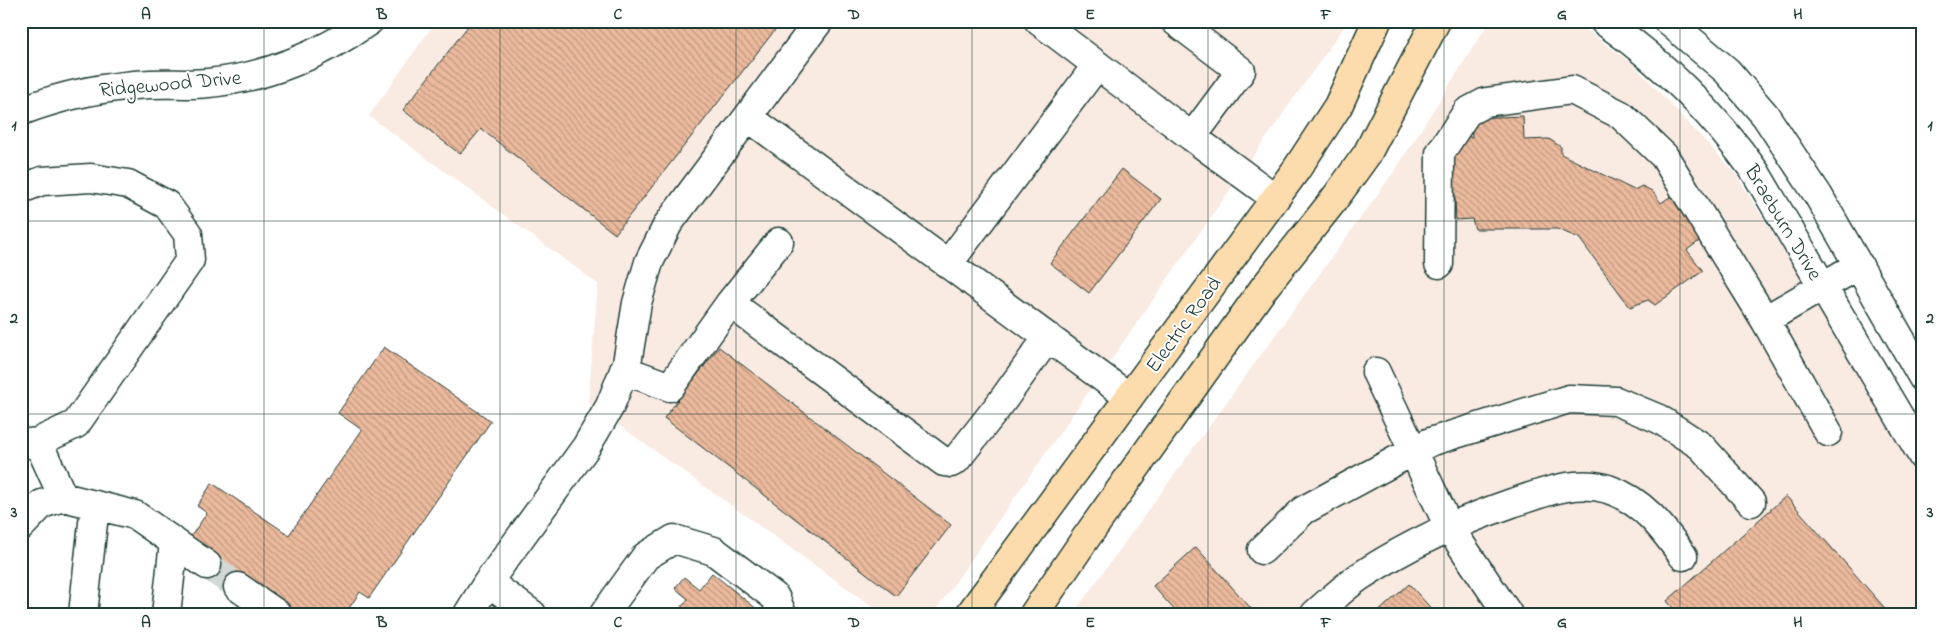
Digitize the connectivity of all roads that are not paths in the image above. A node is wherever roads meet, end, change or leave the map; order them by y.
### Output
1 (369, 21) edge
2 (819, 21) edge
3 (1039, 21) edge
4 (1175, 21) edge
5 (1377, 21) edge
6 (1436, 21) edge
7 (1604, 21) edge
8 (1682, 25) edge
9 (1097, 65) junction
10 (21, 110) edge
11 (748, 117) junction
12 (1772, 127) junction
13 (1192, 137) junction
14 (1741, 152) junction
15 (21, 189) edge
16 (1275, 198) junction
17 (779, 242) dead end
18 (948, 264) junction
19 (1439, 264) dead end
20 (1858, 265) junction
21 (1822, 285) junction
22 (730, 303) junction
23 (1765, 320) junction
24 (1048, 337) junction
25 (1914, 342) edge
26 (624, 370) junction
27 (1376, 372) dead end
28 (1923, 378) edge
29 (1129, 397) junction
30 (1828, 432) dead end
31 (29, 443) edge
32 (1919, 444) edge
33 (1413, 452) junction
34 (63, 497) junction
35 (1751, 502) dead end
36 (95, 505) junction
37 (21, 526) edge
38 (1449, 527) junction
39 (174, 542) junction
40 (1262, 550) dead end
41 (1683, 556) dead end
42 (207, 565) tunnel mouth
43 (488, 582) junction
44 (238, 587) tunnel mouth
45 (83, 614) edge
46 (166, 614) edge
47 (277, 614) edge
48 (468, 614) edge
49 (532, 614) edge
50 (604, 614) edge
51 (782, 614) edge
52 (970, 614) edge
53 (1034, 614) edge
54 (1315, 614) edge
55 (1508, 614) edge

1 - 10 street, Ridgewood Drive
2 - 11 street
3 - 9 street
4 - 13 street
5 - 16 main road, Electric Road
6 - 53 main road, Electric Road
7 - 14 street, Braeburn Drive
8 - 12 street, Braeburn Drive
9 - 13 street
9 - 18 street
11 - 18 street
11 - 26 street
12 - 14 street
12 - 20 street, Braeburn Drive
13 - 16 street
14 - 21 street, Braeburn Drive
15 - 31 street
16 - 29 main road, Electric Road
17 - 22 street
18 - 24 street
19 - 23 street
20 - 21 street
20 - 25 street, Braeburn Drive
21 - 23 street
21 - 32 street, Braeburn Drive
22 - 24 street
22 - 26 street
23 - 30 street
24 - 29 street
25 - 28 street, Braeburn Drive
26 - 43 street
27 - 33 street
29 - 52 main road, Electric Road
31 - 34 street
33 - 35 street
33 - 38 street
33 - 40 street
34 - 36 street
34 - 37 street
36 - 39 street
36 - 45 street
38 - 41 street
38 - 54 street
38 - 55 street
39 - 42 street
39 - 46 street
43 - 48 street
43 - 49 street
44 - 47 street
50 - 51 street

